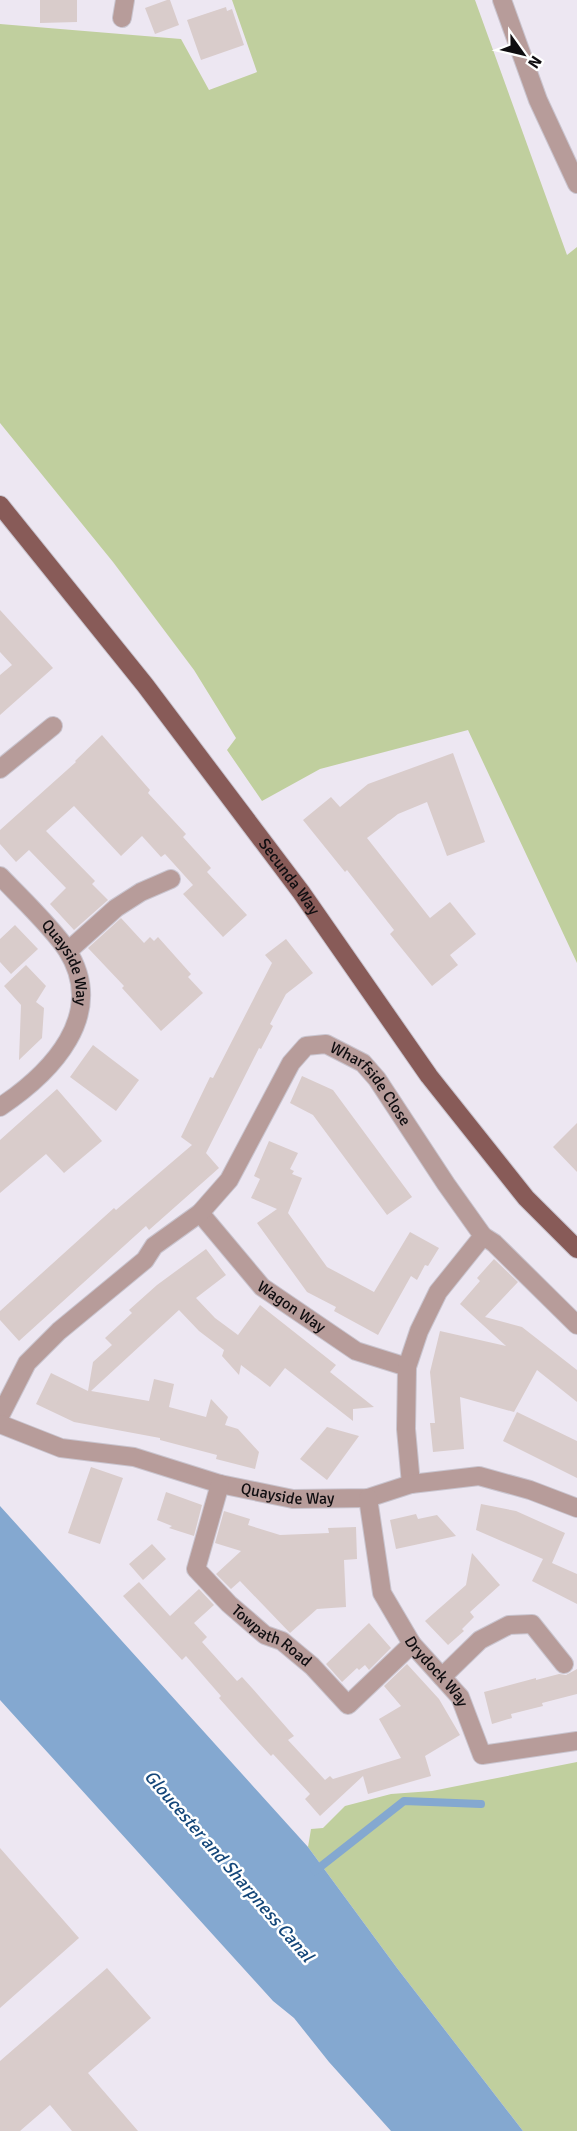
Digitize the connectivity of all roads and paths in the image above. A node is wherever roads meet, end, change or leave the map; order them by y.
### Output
1 (502, 0) edge
2 (577, 184) edge
3 (0, 505) edge
4 (53, 726) dead end
5 (0, 770) edge
6 (0, 876) edge
7 (171, 879) dead end
8 (68, 951) junction
9 (0, 1107) edge
10 (200, 1213) junction
11 (483, 1236) junction
12 (577, 1249) edge
13 (577, 1325) edge
14 (407, 1367) junction
15 (0, 1416) edge
16 (0, 1424) edge
17 (220, 1484) junction
18 (411, 1484) junction
19 (368, 1498) junction
20 (577, 1508) edge
21 (412, 1644) junction
22 (564, 1664) dead end
23 (442, 1677) junction
24 (577, 1741) edge

1 - 2 street
3 - 12 main road, Secunda Way
4 - 5 street
6 - 8 street, Quayside Way
7 - 8 street
8 - 9 street, Quayside Way
10 - 11 street, Wharfside Close
10 - 14 street, Wagon Way
10 - 15 street, Wharfside Close
11 - 13 street, Wharfside Close
11 - 14 street
14 - 18 street
16 - 17 street, Quayside Way
17 - 19 street, Quayside Way
17 - 21 street, Towpath Road
18 - 19 street, Quayside Way
18 - 20 street, Quayside Way
19 - 21 street, Drydock Way
21 - 23 street, Drydock Way
22 - 23 street
23 - 24 street, Drydock Way

